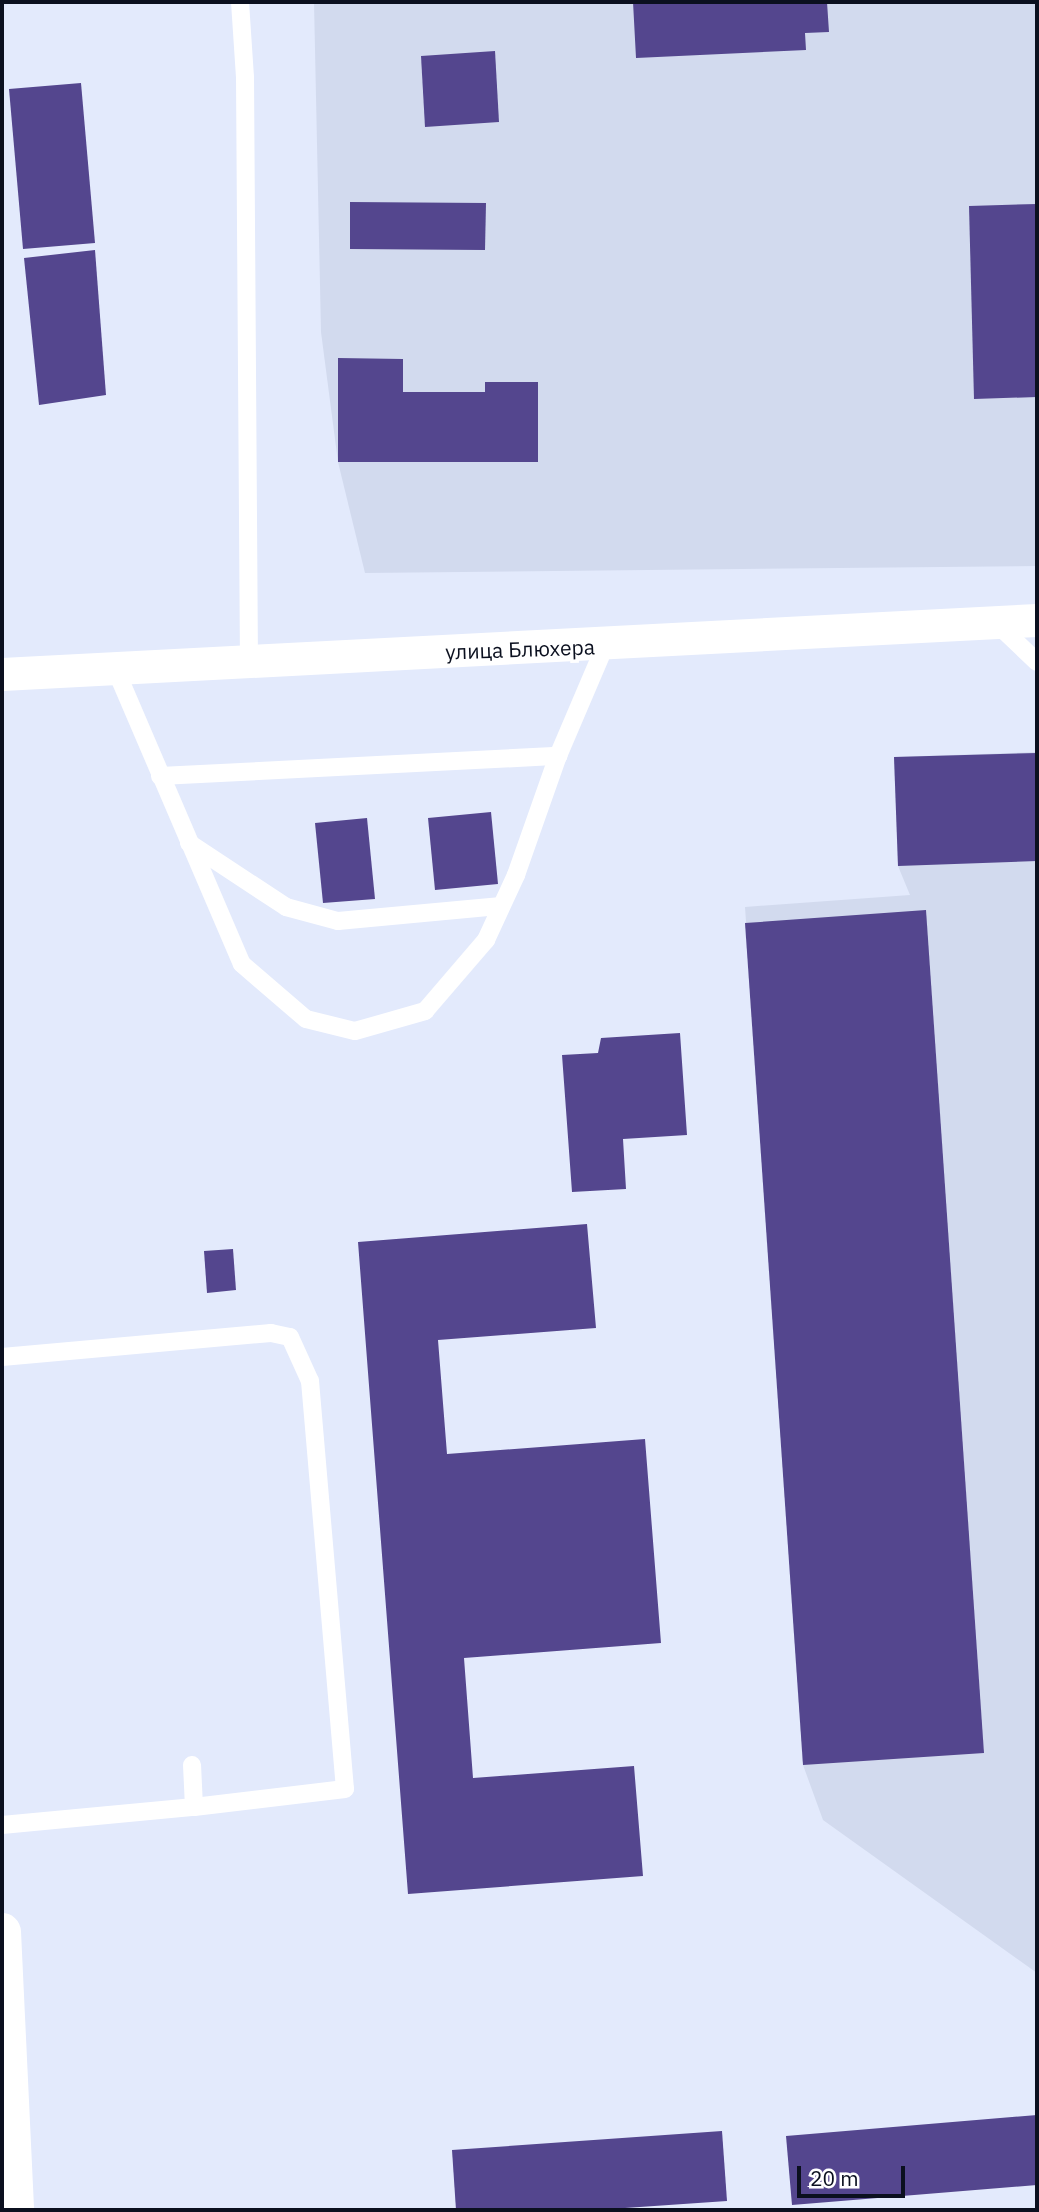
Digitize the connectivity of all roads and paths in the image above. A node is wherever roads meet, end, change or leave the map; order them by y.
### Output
1 (240, 2) edge
2 (1037, 620) edge
3 (995, 622) junction
4 (605, 646) junction
5 (249, 661) junction
6 (1037, 662) edge
7 (115, 668) junction
8 (2, 674) edge
9 (558, 756) junction
10 (160, 776) junction
11 (189, 843) junction
12 (501, 906) junction
13 (2, 1357) edge
14 (192, 1765) dead end
15 (194, 1807) junction
16 (2, 1825) edge
17 (2, 1932) edge
18 (15, 2210) edge

1 - 5 lane
2 - 3 street, улица Блюхера
3 - 4 street, улица Блюхера
3 - 6 lane
4 - 5 street, улица Блюхера
4 - 9 lane
5 - 7 street, улица Блюхера
7 - 8 street, улица Блюхера
7 - 10 lane
9 - 10 lane
9 - 12 lane
10 - 11 lane
11 - 12 lane
11 - 12 lane
13 - 15 lane
14 - 15 lane
15 - 16 lane
17 - 18 main road

